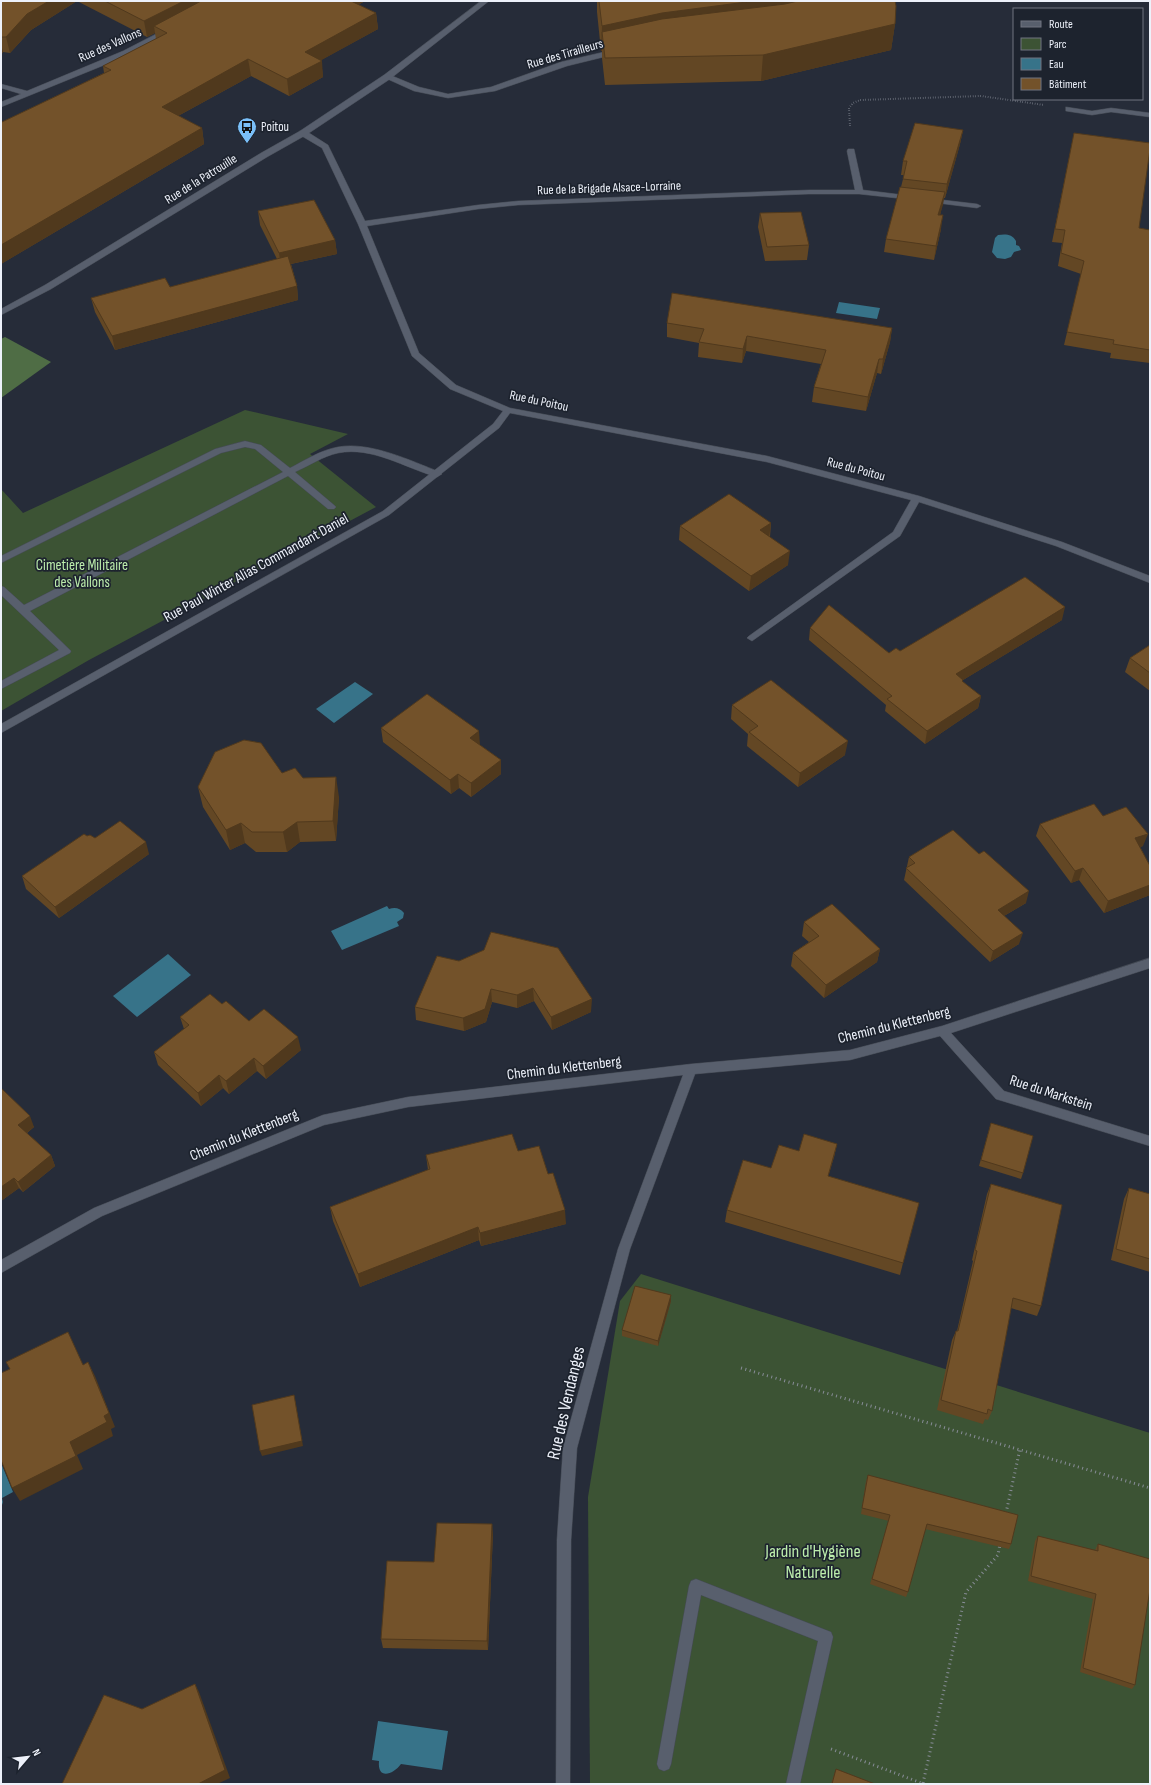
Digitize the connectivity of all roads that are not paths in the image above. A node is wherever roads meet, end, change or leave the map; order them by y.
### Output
1 (485, 1) edge
2 (173, 28) edge
3 (622, 50) edge
4 (387, 77) junction
5 (1, 86) edge
6 (28, 94) junction
7 (1, 105) edge
8 (1069, 109) road end
9 (1150, 115) edge
10 (303, 133) junction
11 (851, 151) road end
12 (859, 192) junction
13 (977, 206) dead end
14 (362, 224) junction
15 (1, 312) edge
16 (508, 410) junction
17 (289, 472) junction
18 (437, 474) junction
19 (916, 498) junction
20 (331, 507) dead end
21 (1, 560) edge
22 (1150, 580) edge
23 (3, 593) edge
24 (23, 610) junction
25 (752, 638) dead end
26 (1, 685) edge
27 (1, 729) edge
28 (1150, 963) edge
29 (942, 1031) junction
30 (692, 1069) junction
31 (1150, 1141) edge
32 (1, 1267) edge
33 (664, 1764) dead end
34 (563, 1784) edge
35 (793, 1784) edge

1 - 4 street, Rue de la Patrouille
2 - 6 street, Rue des Vallons
3 - 4 street, Rue des Tirailleurs
4 - 10 street, Rue de la Patrouille
5 - 6 street
6 - 7 street, Rue des Vallons
8 - 9 street
10 - 14 street, Rue du Poitou
10 - 15 street, Rue de la Patrouille
11 - 12 street
12 - 13 street, Rue de la Brigade Alsace-Lorraine
12 - 14 street, Rue de la Brigade Alsace-Lorraine
14 - 16 street, Rue du Poitou
16 - 18 street, Rue Paul Winter Alias Commandant Daniel
16 - 19 street, Rue du Poitou
17 - 18 street
17 - 20 street
17 - 21 street
17 - 24 street
18 - 27 street, Rue Paul Winter Alias Commandant Daniel
19 - 22 street, Rue du Poitou
19 - 25 street
23 - 24 street
24 - 26 street
28 - 29 street, Chemin du Klettenberg
29 - 30 street, Chemin du Klettenberg
29 - 31 street, Rue du Markstein
30 - 32 street, Chemin du Klettenberg
30 - 34 street, Rue des Vendanges
33 - 35 street

